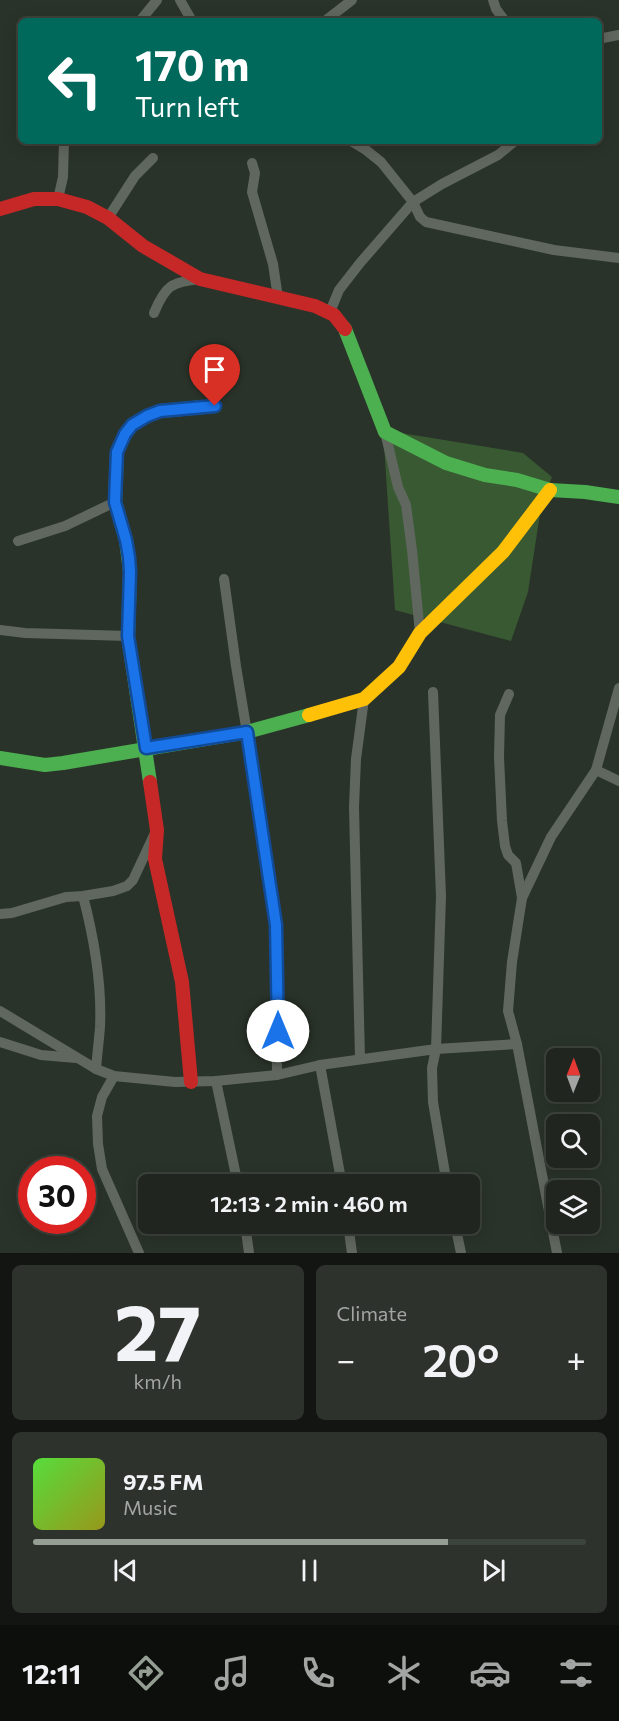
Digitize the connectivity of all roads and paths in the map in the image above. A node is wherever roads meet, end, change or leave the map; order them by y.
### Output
1 (157, 0) edge
2 (180, 0) edge
3 (352, 0) edge
4 (494, 0) edge
5 (142, 18) edge
6 (190, 18) edge
7 (329, 18) edge
8 (503, 18) edge
9 (619, 35) edge
10 (602, 38) edge
11 (64, 144) edge
12 (356, 144) edge
13 (511, 144) edge
14 (153, 158) dead end
15 (252, 163) dead end
16 (58, 200) junction
17 (413, 202) junction
18 (0, 209) edge
19 (108, 218) junction
20 (619, 258) edge
21 (200, 279) junction
22 (278, 298) junction
23 (330, 312) junction
24 (154, 313) dead end
25 (215, 406) dead end
26 (386, 432) junction
27 (550, 490) junction
28 (619, 497) edge
29 (115, 502) junction
30 (18, 541) dead end
31 (224, 579) dead end
32 (0, 630) edge
33 (420, 633) junction
34 (128, 636) junction
35 (619, 688) edge
36 (433, 692) dead end
37 (510, 694) dead end
38 (364, 699) junction
39 (247, 732) junction
40 (146, 748) junction
41 (0, 758) edge
42 (596, 770) junction
43 (619, 781) edge
44 (157, 830) junction
45 (83, 896) junction
46 (522, 898) junction
47 (0, 914) edge
48 (0, 1011) edge
49 (0, 1042) edge
50 (517, 1044) junction
51 (436, 1049) junction
52 (78, 1059) junction
53 (360, 1059) junction
54 (320, 1065) junction
55 (96, 1069) junction
56 (277, 1075) junction
57 (114, 1076) junction
58 (216, 1081) junction
59 (191, 1082) junction
60 (236, 1174) edge
61 (340, 1174) edge
62 (445, 1174) edge
63 (246, 1234) edge
64 (349, 1234) edge
65 (457, 1234) edge
66 (139, 1253) edge
67 (249, 1253) edge
68 (352, 1253) edge
69 (461, 1253) edge
70 (557, 1253) edge

1 - 5 street
2 - 6 street
3 - 7 street
4 - 8 street
9 - 10 street
11 - 16 street
12 - 17 street
13 - 17 street
14 - 19 street
15 - 22 street
16 - 18 street
16 - 19 street
17 - 20 street
17 - 23 street
19 - 21 street
21 - 22 street
21 - 24 street
22 - 23 street
23 - 26 street
25 - 29 street
26 - 27 street
26 - 33 street
27 - 28 street
27 - 33 street
29 - 30 street
29 - 34 street
31 - 39 street
32 - 34 street
33 - 38 street
34 - 40 street
35 - 42 street
36 - 51 street
37 - 46 street
38 - 39 street
38 - 53 street
39 - 40 street
39 - 56 street
40 - 41 street
40 - 44 street
42 - 43 street
42 - 46 street
44 - 45 street
44 - 59 street
45 - 47 street
45 - 55 street
46 - 50 street
48 - 52 street
49 - 52 street
50 - 51 street
50 - 70 street
51 - 53 street
51 - 62 street
52 - 55 street
53 - 54 street
54 - 56 street
54 - 61 street
55 - 57 street
56 - 58 street
57 - 59 street
57 - 66 street
58 - 59 street
58 - 60 street
63 - 67 street
64 - 68 street
65 - 69 street

